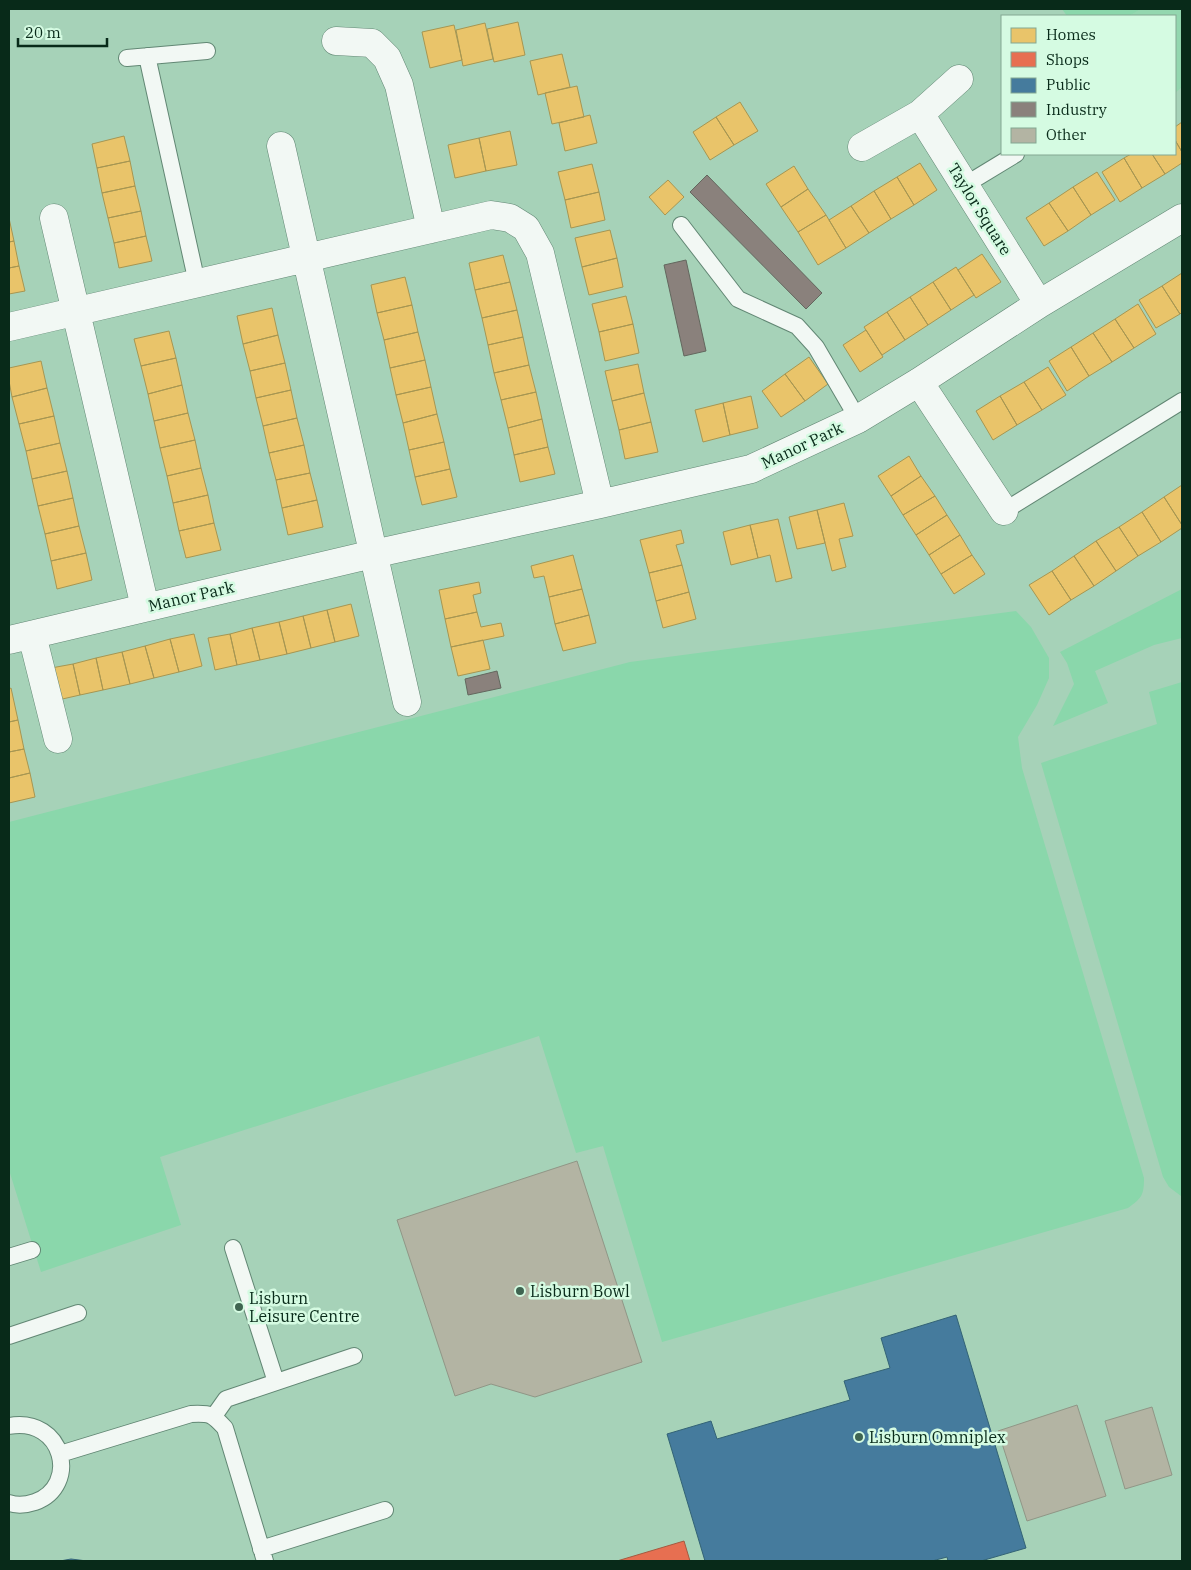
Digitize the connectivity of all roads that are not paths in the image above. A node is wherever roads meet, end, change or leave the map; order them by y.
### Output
1 (336, 41) dead end
2 (207, 51) dead end
3 (147, 56) junction
4 (127, 58) dead end
5 (959, 79) dead end
6 (920, 114) junction
7 (281, 146) dead end
8 (862, 147) dead end
9 (1014, 155) edge
10 (965, 185) junction
11 (54, 218) dead end
12 (1182, 218) edge
13 (681, 226) dead end
14 (431, 229) junction
15 (306, 257) junction
16 (196, 283) junction
17 (1039, 304) junction
18 (76, 311) junction
19 (9, 327) edge
20 (918, 382) junction
21 (1182, 401) edge
22 (858, 419) junction
23 (600, 504) junction
24 (1004, 511) joint
25 (372, 554) junction
26 (145, 607) junction
27 (20, 637) edge
28 (407, 702) dead end
29 (58, 739) dead end
30 (233, 1248) dead end
31 (32, 1250) dead end
32 (9, 1257) edge
33 (78, 1313) dead end
34 (9, 1336) edge
35 (354, 1356) dead end
36 (276, 1382) junction
37 (214, 1416) junction
38 (9, 1426) edge
39 (60, 1454) junction
40 (9, 1503) edge
41 (385, 1510) dead end
42 (263, 1555) edge

1 - 14 street
2 - 3 lane
3 - 4 lane
3 - 16 lane
5 - 6 street
6 - 8 street
6 - 10 street, Taylor Square
7 - 15 street
9 - 10 lane
10 - 17 street, Taylor Square
11 - 18 street
12 - 17 street, Manor Park
13 - 22 lane
14 - 15 street
14 - 23 street
15 - 16 street
15 - 25 street
16 - 18 street
17 - 20 street, Manor Park
18 - 19 street
18 - 26 street
20 - 22 street, Manor Park
20 - 24 street
21 - 24 lane
22 - 23 street, Manor Park
23 - 25 street, Manor Park
25 - 26 street, Manor Park
25 - 28 street
26 - 27 street, Manor Park
27 - 29 street
30 - 36 lane
31 - 32 lane
33 - 34 lane
35 - 36 lane
36 - 37 lane
37 - 39 lane
37 - 42 lane
38 - 39 lane
39 - 40 lane
41 - 42 lane

